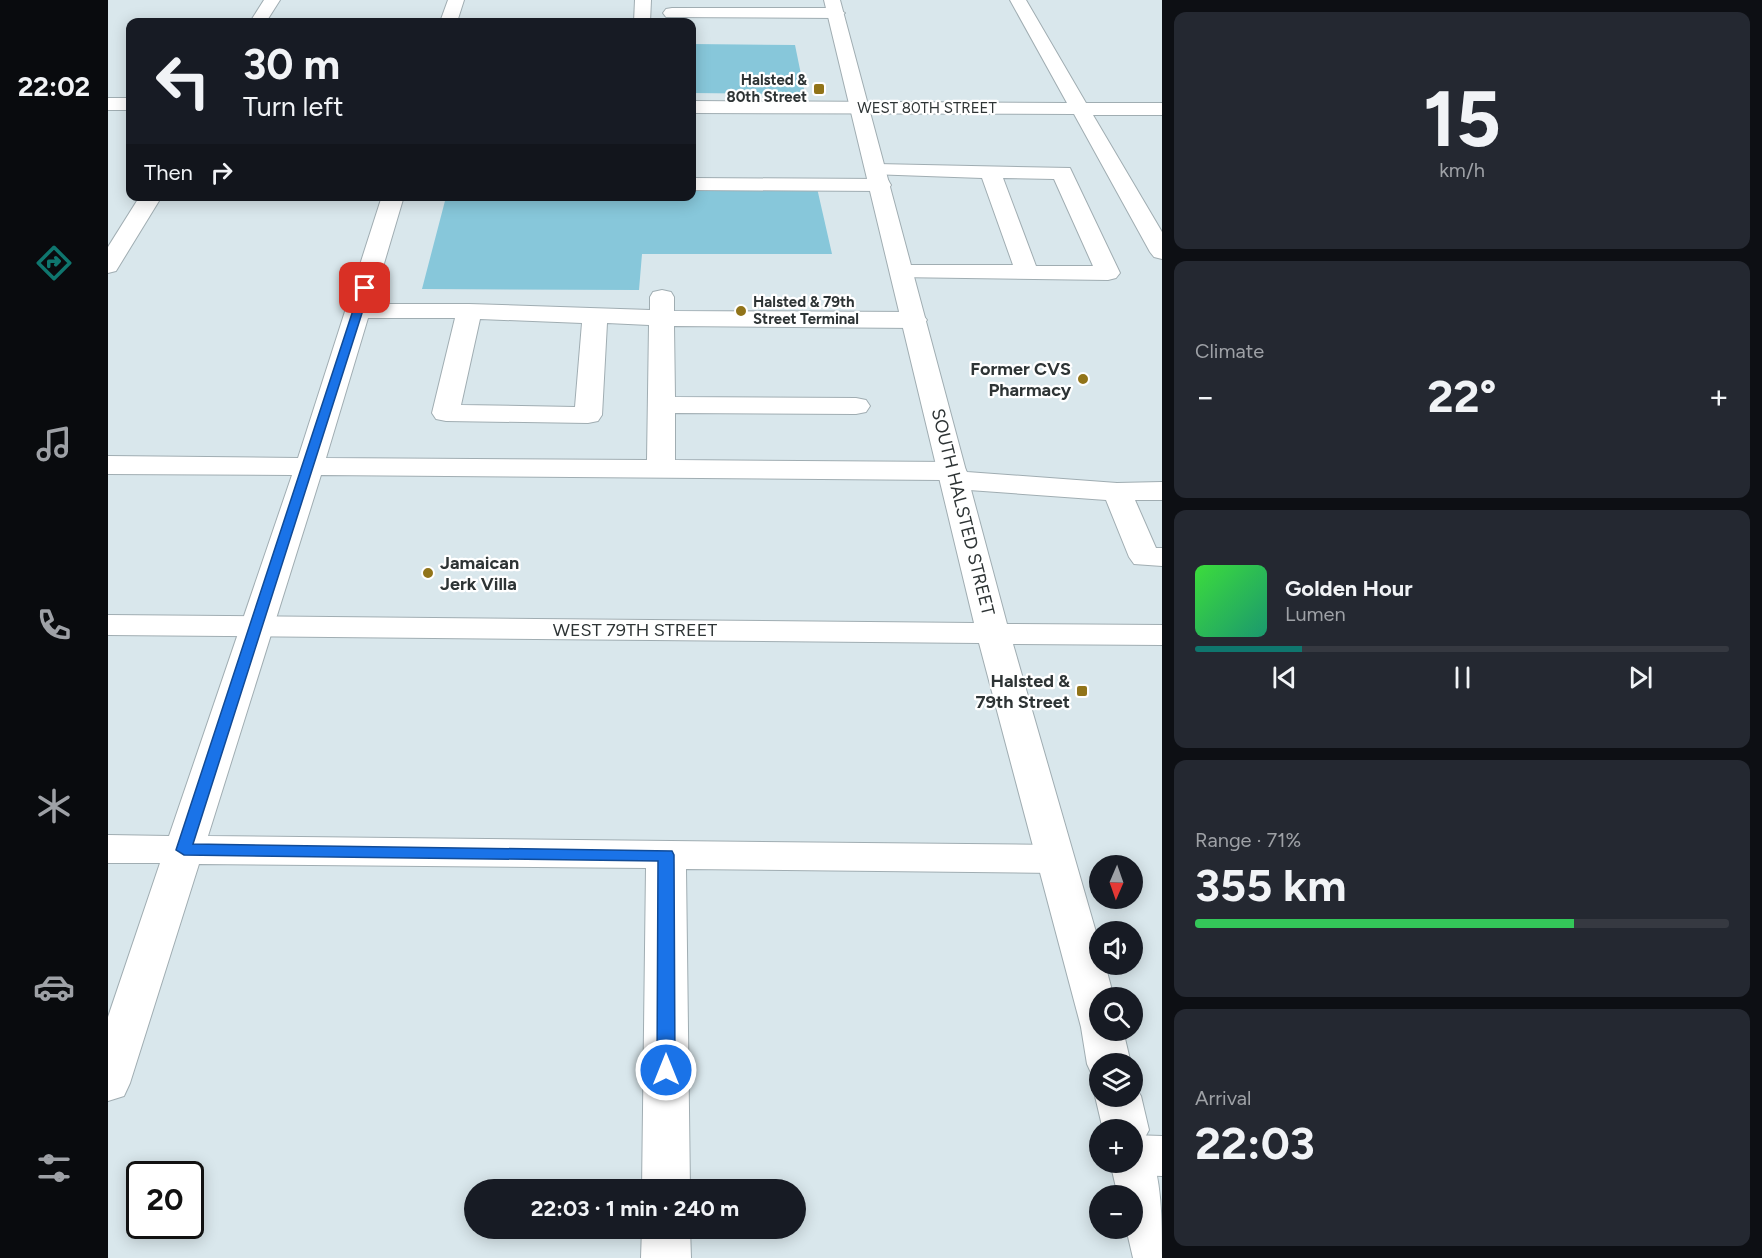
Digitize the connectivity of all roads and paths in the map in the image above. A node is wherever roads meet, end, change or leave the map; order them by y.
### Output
1 (272, 0) edge
2 (456, 0) edge
3 (643, 0) edge
4 (1018, 0) edge
5 (834, 6) edge
6 (672, 13) dead end
7 (261, 18) edge
8 (449, 18) edge
9 (642, 18) edge
10 (108, 104) edge
11 (126, 104) edge
12 (696, 107) edge
13 (861, 108) junction
14 (1080, 109) junction
15 (1162, 110) edge
16 (990, 172) junction
17 (878, 178) junction
18 (696, 184) edge
19 (148, 201) edge
20 (391, 201) edge
21 (1162, 252) edge
22 (108, 266) edge
23 (903, 272) junction
24 (1028, 272) junction
25 (662, 308) junction
26 (912, 309) junction
27 (357, 311) junction
28 (469, 311) junction
29 (595, 317) junction
30 (661, 405) junction
31 (856, 406) dead end
32 (108, 465) edge
33 (309, 467) junction
34 (661, 470) junction
35 (954, 476) junction
36 (1162, 491) edge
37 (1117, 492) junction
38 (1162, 557) edge
39 (108, 625) edge
40 (256, 626) junction
41 (993, 633) junction
42 (1162, 635) edge
43 (108, 849) edge
44 (184, 850) junction
45 (666, 855) junction
46 (1055, 859) junction
47 (1090, 987) edge
48 (108, 1083) edge
49 (1143, 1156) edge
50 (1162, 1156) edge
51 (1136, 1173) edge
52 (666, 1179) edge
53 (666, 1239) edge
54 (666, 1258) edge
55 (1158, 1258) edge

1 - 7 main road
2 - 8 main road
3 - 9 main road
4 - 14 main road
5 - 6 main road
5 - 13 main road, SOUTH HALSTED STREET
10 - 11 main road
12 - 13 main road, WEST 80TH STREET
13 - 14 main road, WEST 80TH STREET
13 - 17 main road, SOUTH HALSTED STREET
14 - 15 main road, WEST 80TH STREET
14 - 21 main road
16 - 17 main road
16 - 24 main road
16 - 24 main road
17 - 18 main road
17 - 23 main road, SOUTH HALSTED STREET
19 - 22 main road
20 - 27 main road
23 - 24 main road
23 - 26 main road, SOUTH HALSTED STREET
25 - 26 main road
25 - 28 main road
25 - 29 main road
25 - 30 main road
26 - 35 main road, SOUTH HALSTED STREET
27 - 28 main road
27 - 33 main road
28 - 29 main road
28 - 29 main road
30 - 31 main road
30 - 34 main road
32 - 33 main road
33 - 34 main road
33 - 40 main road
34 - 35 main road
35 - 37 main road
35 - 41 main road, SOUTH HALSTED STREET
36 - 37 main road
37 - 38 main road
39 - 40 main road, WEST 79TH STREET
40 - 41 main road, WEST 79TH STREET
40 - 44 main road
41 - 42 main road, WEST 79TH STREET
41 - 46 main road, SOUTH HALSTED STREET
43 - 44 main road
44 - 45 main road
44 - 48 main road
45 - 46 main road
45 - 52 main road
46 - 47 main road, SOUTH HALSTED STREET
49 - 50 main road
51 - 55 main road
53 - 54 main road

